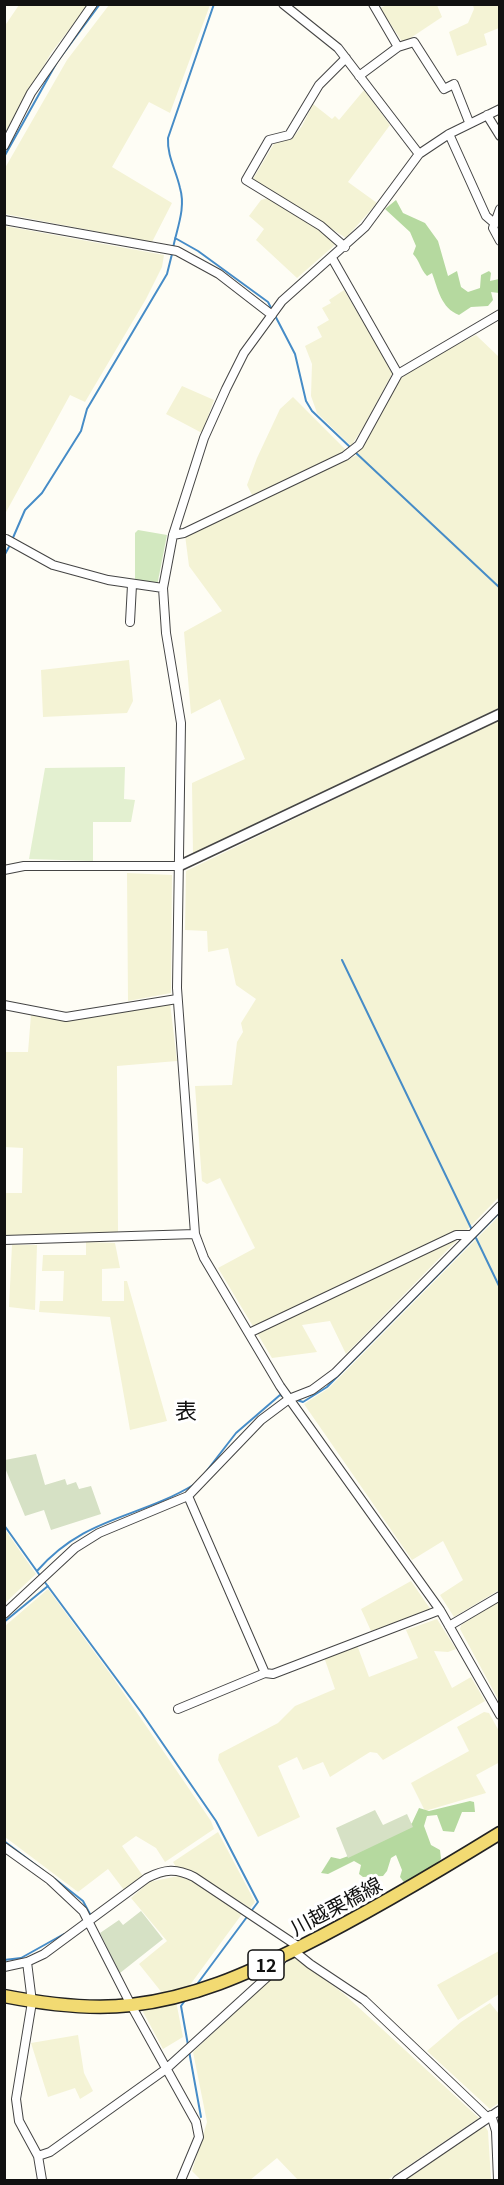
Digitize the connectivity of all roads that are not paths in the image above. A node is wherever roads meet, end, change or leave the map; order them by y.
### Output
1 (93, 4) edge
2 (283, 4) edge
3 (374, 5) edge
4 (398, 47) junction
5 (346, 58) junction
6 (359, 76) junction
7 (500, 109) edge
8 (487, 115) junction
9 (469, 122) junction
10 (449, 134) junction
11 (500, 136) edge
12 (4, 146) edge
13 (419, 154) junction
14 (500, 209) edge
15 (4, 220) edge
16 (493, 222) junction
17 (500, 241) edge
18 (345, 247) junction
19 (332, 258) junction
20 (272, 315) junction
21 (500, 315) edge
22 (398, 374) junction
23 (173, 535) junction
24 (6, 539) edge
25 (132, 585) junction
26 (163, 588) junction
27 (130, 622) dead end
28 (500, 714) edge
29 (179, 866) junction
30 (4, 870) edge
31 (177, 999) junction
32 (4, 1005) edge
33 (500, 1206) edge
34 (195, 1234) junction
35 (471, 1235) junction
36 (4, 1240) edge
37 (249, 1333) junction
38 (289, 1399) junction
39 (188, 1496) junction
40 (500, 1596) edge
41 (440, 1610) junction
42 (4, 1614) edge
43 (449, 1626) junction
44 (265, 1673) junction
45 (178, 1708) dead end
46 (500, 1715) edge
47 (500, 1833) edge
48 (4, 1847) edge
49 (90, 1923) junction
50 (292, 1952) junction
51 (27, 1962) junction
52 (4, 1967) edge
53 (4, 1996) edge
54 (32, 2001) junction
55 (131, 2005) junction
56 (166, 2069) junction
57 (500, 2110) edge
58 (489, 2117) junction
59 (38, 2156) junction
60 (42, 2181) edge
61 (182, 2181) edge
62 (397, 2181) edge
63 (498, 2181) edge

1 - 12 street
2 - 5 street
3 - 4 street
4 - 6 street
4 - 9 street
5 - 6 street
5 - 18 street
6 - 13 street
7 - 8 street
8 - 9 street
8 - 11 street
9 - 10 street
10 - 13 street
10 - 16 street
13 - 18 street
14 - 16 street
15 - 20 street
16 - 17 street
18 - 19 street
19 - 20 street
19 - 22 street
20 - 23 street
21 - 22 street
22 - 23 street
23 - 26 street
24 - 25 street
25 - 26 street
25 - 27 street
26 - 29 street
28 - 29 street
29 - 30 street
29 - 31 street
31 - 32 street
31 - 34 street
33 - 35 street
34 - 36 street
34 - 37 street
35 - 37 street
35 - 38 street
37 - 38 street
38 - 39 street
38 - 41 street
39 - 42 street
39 - 44 street
40 - 43 street
41 - 43 street
41 - 44 street
43 - 46 street
44 - 45 street
47 - 50 main road, 川越栗橋線 / 12
48 - 49 street
49 - 50 street
49 - 51 street
49 - 55 street
50 - 55 main road, 川越栗橋線 / 12
50 - 56 street
50 - 58 street
51 - 52 street
51 - 54 street
53 - 54 main road, 川越栗橋線 / 12
54 - 55 main road, 川越栗橋線 / 12
54 - 59 street
55 - 56 street
56 - 59 street
56 - 61 street
57 - 58 street
58 - 62 street
58 - 63 street
59 - 60 street

